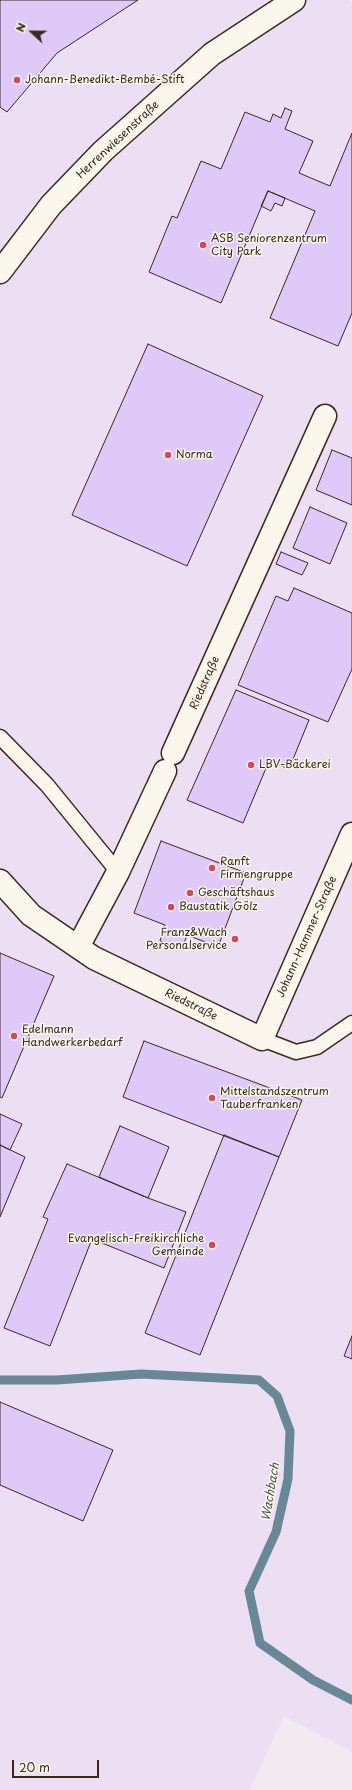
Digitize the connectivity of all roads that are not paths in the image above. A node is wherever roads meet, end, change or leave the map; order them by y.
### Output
1 (294, 0) edge
2 (0, 272) edge
3 (325, 416) dead end
4 (0, 737) edge
5 (352, 834) edge
6 (118, 872) junction
7 (0, 881) edge
8 (78, 947) junction
9 (352, 1022) edge
10 (262, 1039) junction

1 - 2 street, Herrenwiesenstraße
3 - 6 street, Riedstraße
4 - 6 lane
5 - 10 street, Johann-Hammer-Straße
6 - 8 street, Riedstraße
7 - 8 street, Riedstraße
8 - 10 street, Riedstraße
9 - 10 lane

